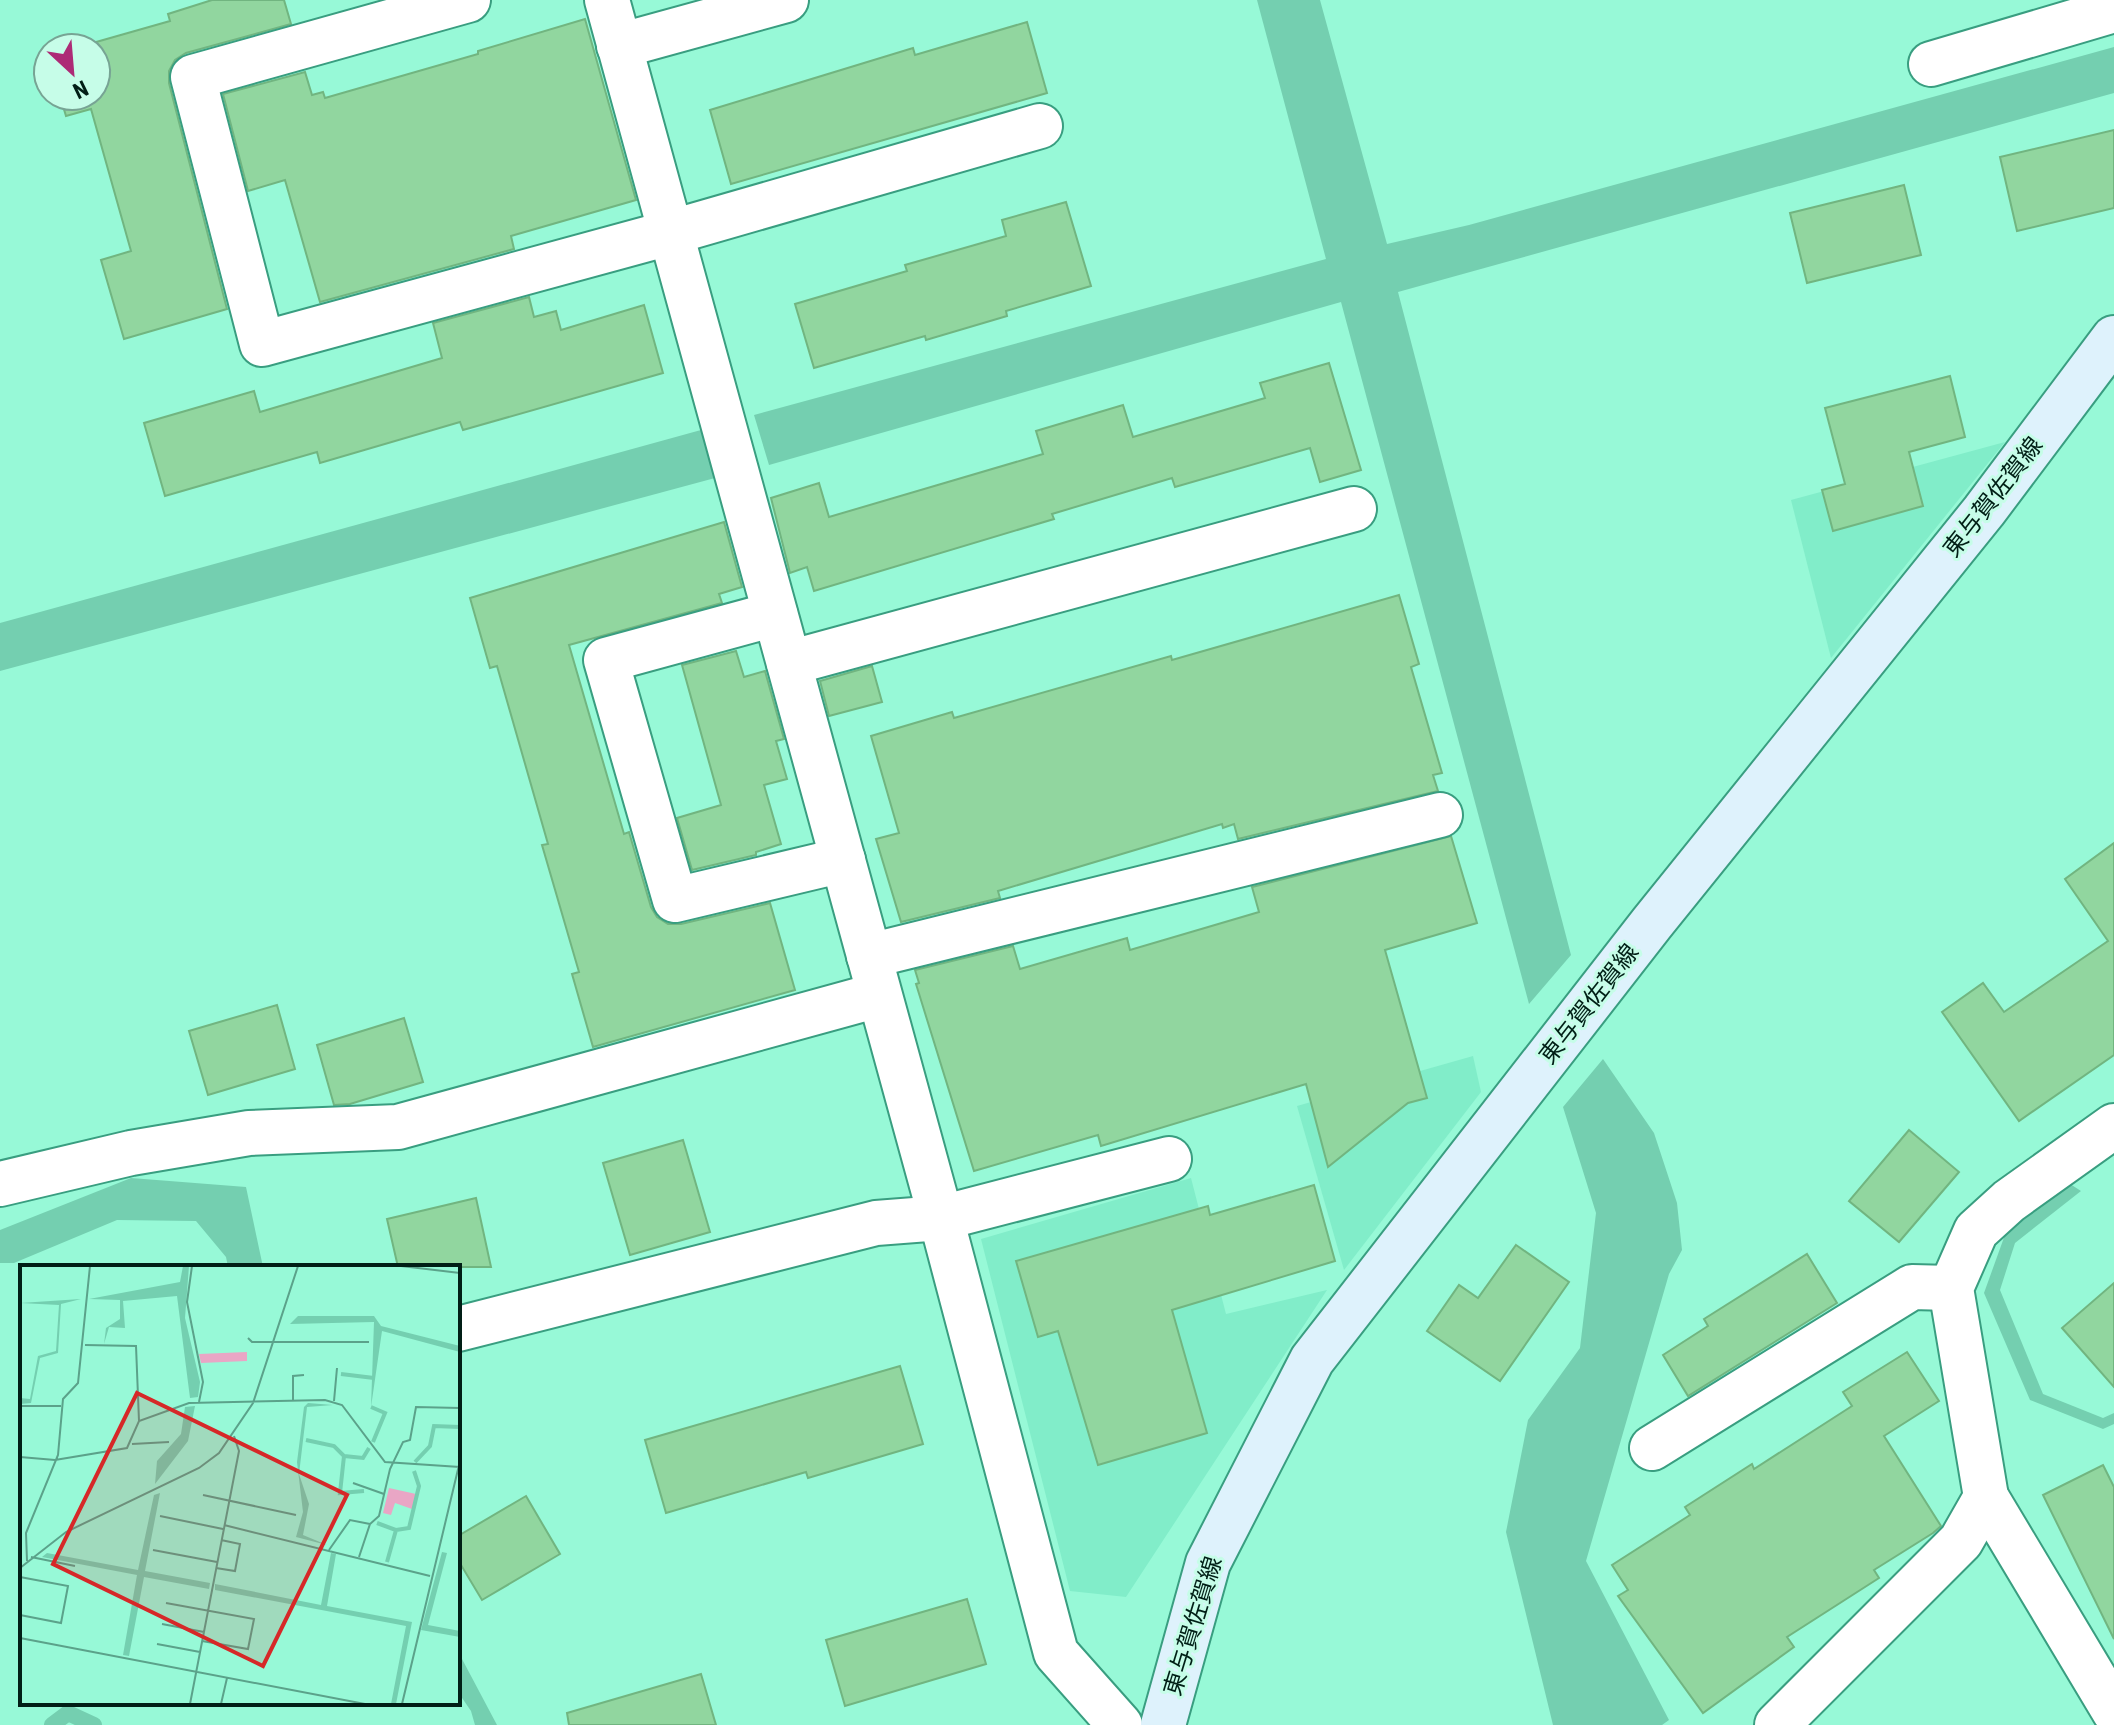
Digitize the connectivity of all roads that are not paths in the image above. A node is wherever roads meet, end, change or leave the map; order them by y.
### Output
1 (468, 0) edge
2 (607, 0) edge
3 (786, 0) edge
4 (2114, 10) edge
5 (619, 46) junction
6 (1931, 64) dead end
7 (1040, 126) dead end
8 (669, 233) junction
9 (2114, 338) edge
10 (1354, 509) dead end
11 (775, 614) junction
12 (789, 663) junction
13 (1440, 815) dead end
14 (843, 860) junction
15 (874, 975) junction
16 (2114, 1126) edge
17 (1169, 1159) dead end
18 (0, 1184) edge
19 (941, 1218) junction
20 (1951, 1288) junction
21 (460, 1328) edge
22 (1652, 1448) dead end
23 (1986, 1497) junction
24 (2114, 1711) edge
25 (1120, 1725) edge
26 (1163, 1725) edge
27 (1777, 1725) edge

1 - 8 street
2 - 5 street
3 - 5 street
4 - 6 street
5 - 8 street
7 - 8 street
8 - 11 street
9 - 26 main road, 東与賀佐賀線
10 - 12 street
11 - 12 street
11 - 14 street
12 - 14 street
13 - 15 street
14 - 15 street
15 - 18 street
15 - 19 street
16 - 20 street
17 - 19 street
19 - 21 street
19 - 25 street
20 - 22 street
20 - 23 street
23 - 24 street
23 - 27 street

